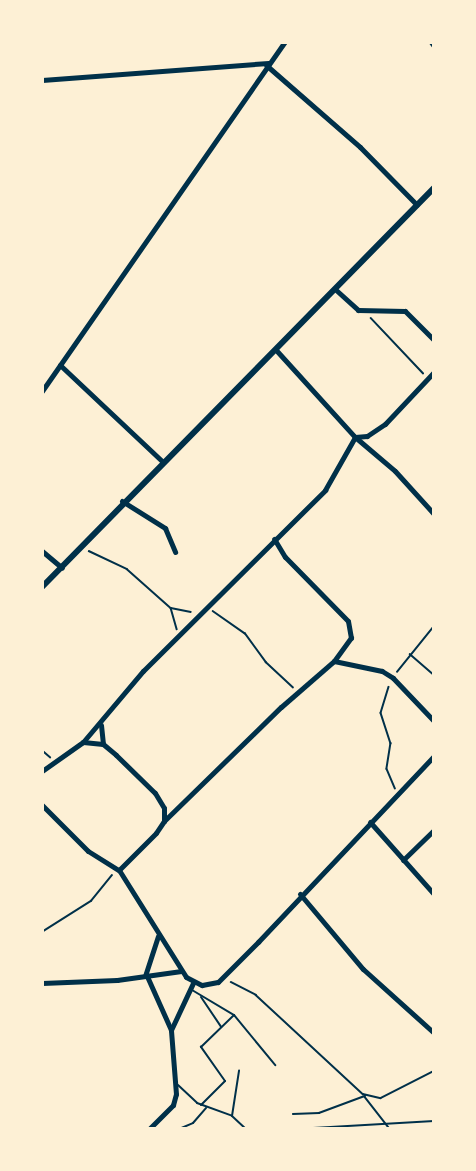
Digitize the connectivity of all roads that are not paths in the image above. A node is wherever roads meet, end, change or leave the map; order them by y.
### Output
1 (285, 42) edge
2 (431, 42) edge
3 (434, 46) edge
4 (267, 64) junction
5 (42, 80) edge
6 (434, 188) edge
7 (417, 205) junction
8 (336, 290) junction
9 (434, 340) edge
10 (276, 350) junction
11 (60, 365) junction
12 (434, 372) edge
13 (42, 391) edge
14 (355, 437) junction
15 (162, 461) junction
16 (122, 501) junction
17 (434, 514) edge
18 (274, 538) junction
19 (42, 551) edge
20 (175, 552) dead end
21 (62, 568) junction
22 (42, 587) edge
23 (334, 661) junction
24 (434, 721) edge
25 (102, 723) junction
26 (83, 742) junction
27 (103, 744) junction
28 (434, 756) edge
29 (42, 771) edge
30 (42, 805) edge
31 (164, 821) junction
32 (370, 822) junction
33 (434, 830) edge
34 (403, 860) junction
35 (117, 870) junction
36 (300, 894) junction
37 (434, 894) edge
38 (158, 936) junction
39 (181, 971) junction
40 (146, 974) junction
41 (42, 983) edge
42 (191, 986) junction
43 (200, 995) junction
44 (234, 1015) junction
45 (221, 1027) junction
46 (171, 1030) junction
47 (434, 1033) edge
48 (275, 1065) dead end
49 (239, 1071) dead end
50 (176, 1083) junction
51 (201, 1105) junction
52 (206, 1108) junction
53 (232, 1116) junction
54 (149, 1129) edge
55 (179, 1129) edge
56 (246, 1129) edge

1 - 4 street
2 - 3 street
4 - 5 street
4 - 7 street
4 - 11 street
6 - 7 street
7 - 8 street
8 - 9 street
8 - 10 street
10 - 14 street
10 - 15 street
11 - 13 street
11 - 15 street
12 - 14 street
14 - 17 street
14 - 18 street
15 - 16 street
16 - 20 street
16 - 21 street
18 - 23 street
18 - 25 street
19 - 21 street
21 - 22 street
23 - 24 street
23 - 31 street
25 - 26 street
25 - 27 street
26 - 27 street
26 - 29 street
27 - 31 street
28 - 32 street
30 - 35 street
31 - 35 street
32 - 34 street
32 - 36 street
33 - 34 street
34 - 37 street
35 - 38 street
36 - 42 street
36 - 47 street
38 - 39 street
38 - 40 street
39 - 40 street
39 - 42 street
40 - 41 street
40 - 46 street
42 - 43 lane
42 - 46 street
43 - 44 lane
43 - 45 lane
44 - 45 lane
44 - 48 lane
45 - 51 lane
46 - 50 street
49 - 53 lane
50 - 51 lane
50 - 54 street
51 - 52 lane
52 - 53 lane
52 - 55 lane
53 - 56 lane

